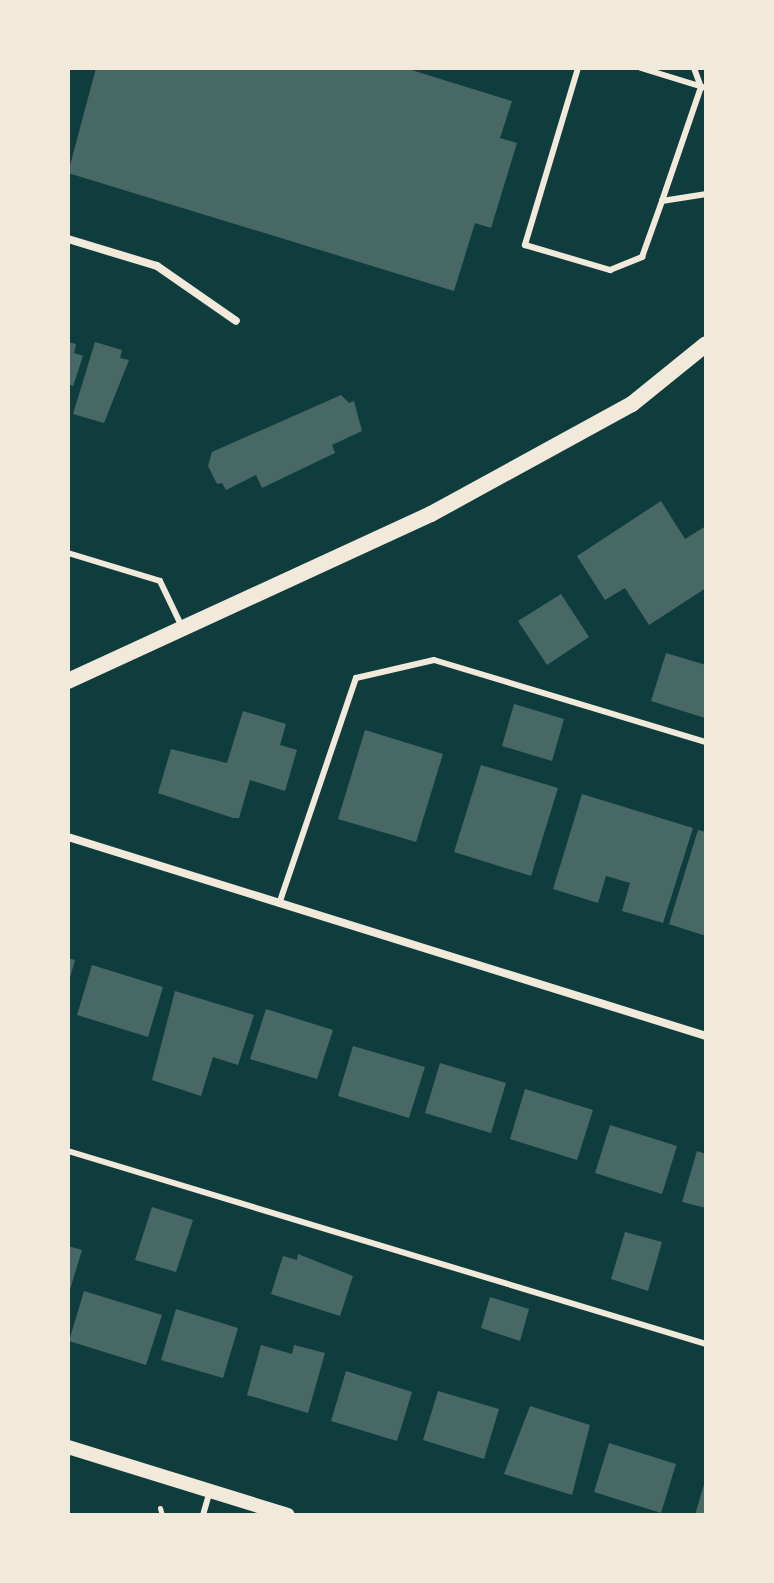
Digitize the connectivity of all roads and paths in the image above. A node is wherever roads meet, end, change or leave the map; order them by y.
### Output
1 (578, 68) edge
2 (641, 68) edge
3 (694, 68) edge
4 (704, 88) edge
5 (706, 194) edge
6 (662, 201) junction
7 (68, 239) edge
8 (236, 321) dead end
9 (706, 344) edge
10 (68, 553) edge
11 (182, 627) junction
12 (68, 681) edge
13 (706, 742) edge
14 (68, 837) edge
15 (279, 904) junction
16 (706, 1036) edge
17 (68, 1151) edge
18 (706, 1344) edge
19 (68, 1447) edge
20 (210, 1491) junction
21 (160, 1508) dead end
22 (162, 1515) edge
23 (203, 1515) edge
24 (288, 1515) edge

1 - 6 lane
2 - 4 lane
3 - 4 lane
4 - 6 lane
5 - 6 lane
7 - 8 street
9 - 11 main road
10 - 11 lane
11 - 12 main road
13 - 15 lane
14 - 15 street
15 - 16 street
17 - 18 lane
19 - 20 street
20 - 23 lane
20 - 24 street
21 - 22 path

